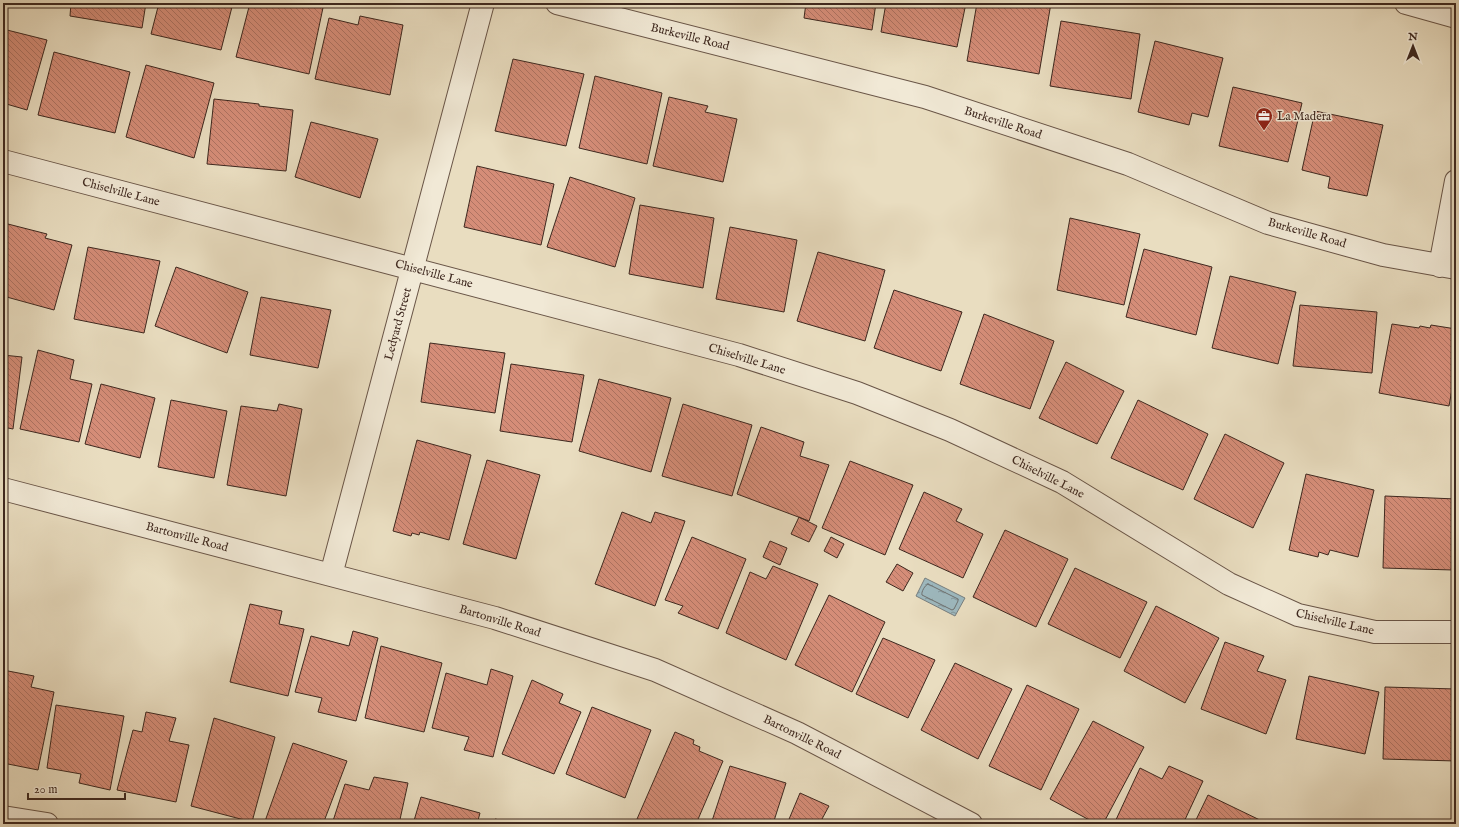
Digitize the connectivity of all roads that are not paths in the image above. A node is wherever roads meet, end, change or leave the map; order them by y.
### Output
1 (483, 3) edge
2 (557, 3) edge
3 (1406, 3) edge
4 (1456, 17) edge
5 (3, 161) edge
6 (1456, 182) edge
7 (1448, 267) edge
8 (412, 269) junction
9 (3, 489) edge
10 (331, 575) junction
11 (1456, 632) edge
12 (3, 816) edge
13 (47, 824) edge
14 (971, 824) edge

1 - 8 street, Ledyard Street
2 - 7 street, Burkeville Road
3 - 4 street
5 - 8 street, Chiselville Lane
6 - 7 street
8 - 10 street, Ledyard Street
8 - 11 street, Chiselville Lane
9 - 10 street, Bartonville Road
10 - 14 street, Bartonville Road
12 - 13 street

